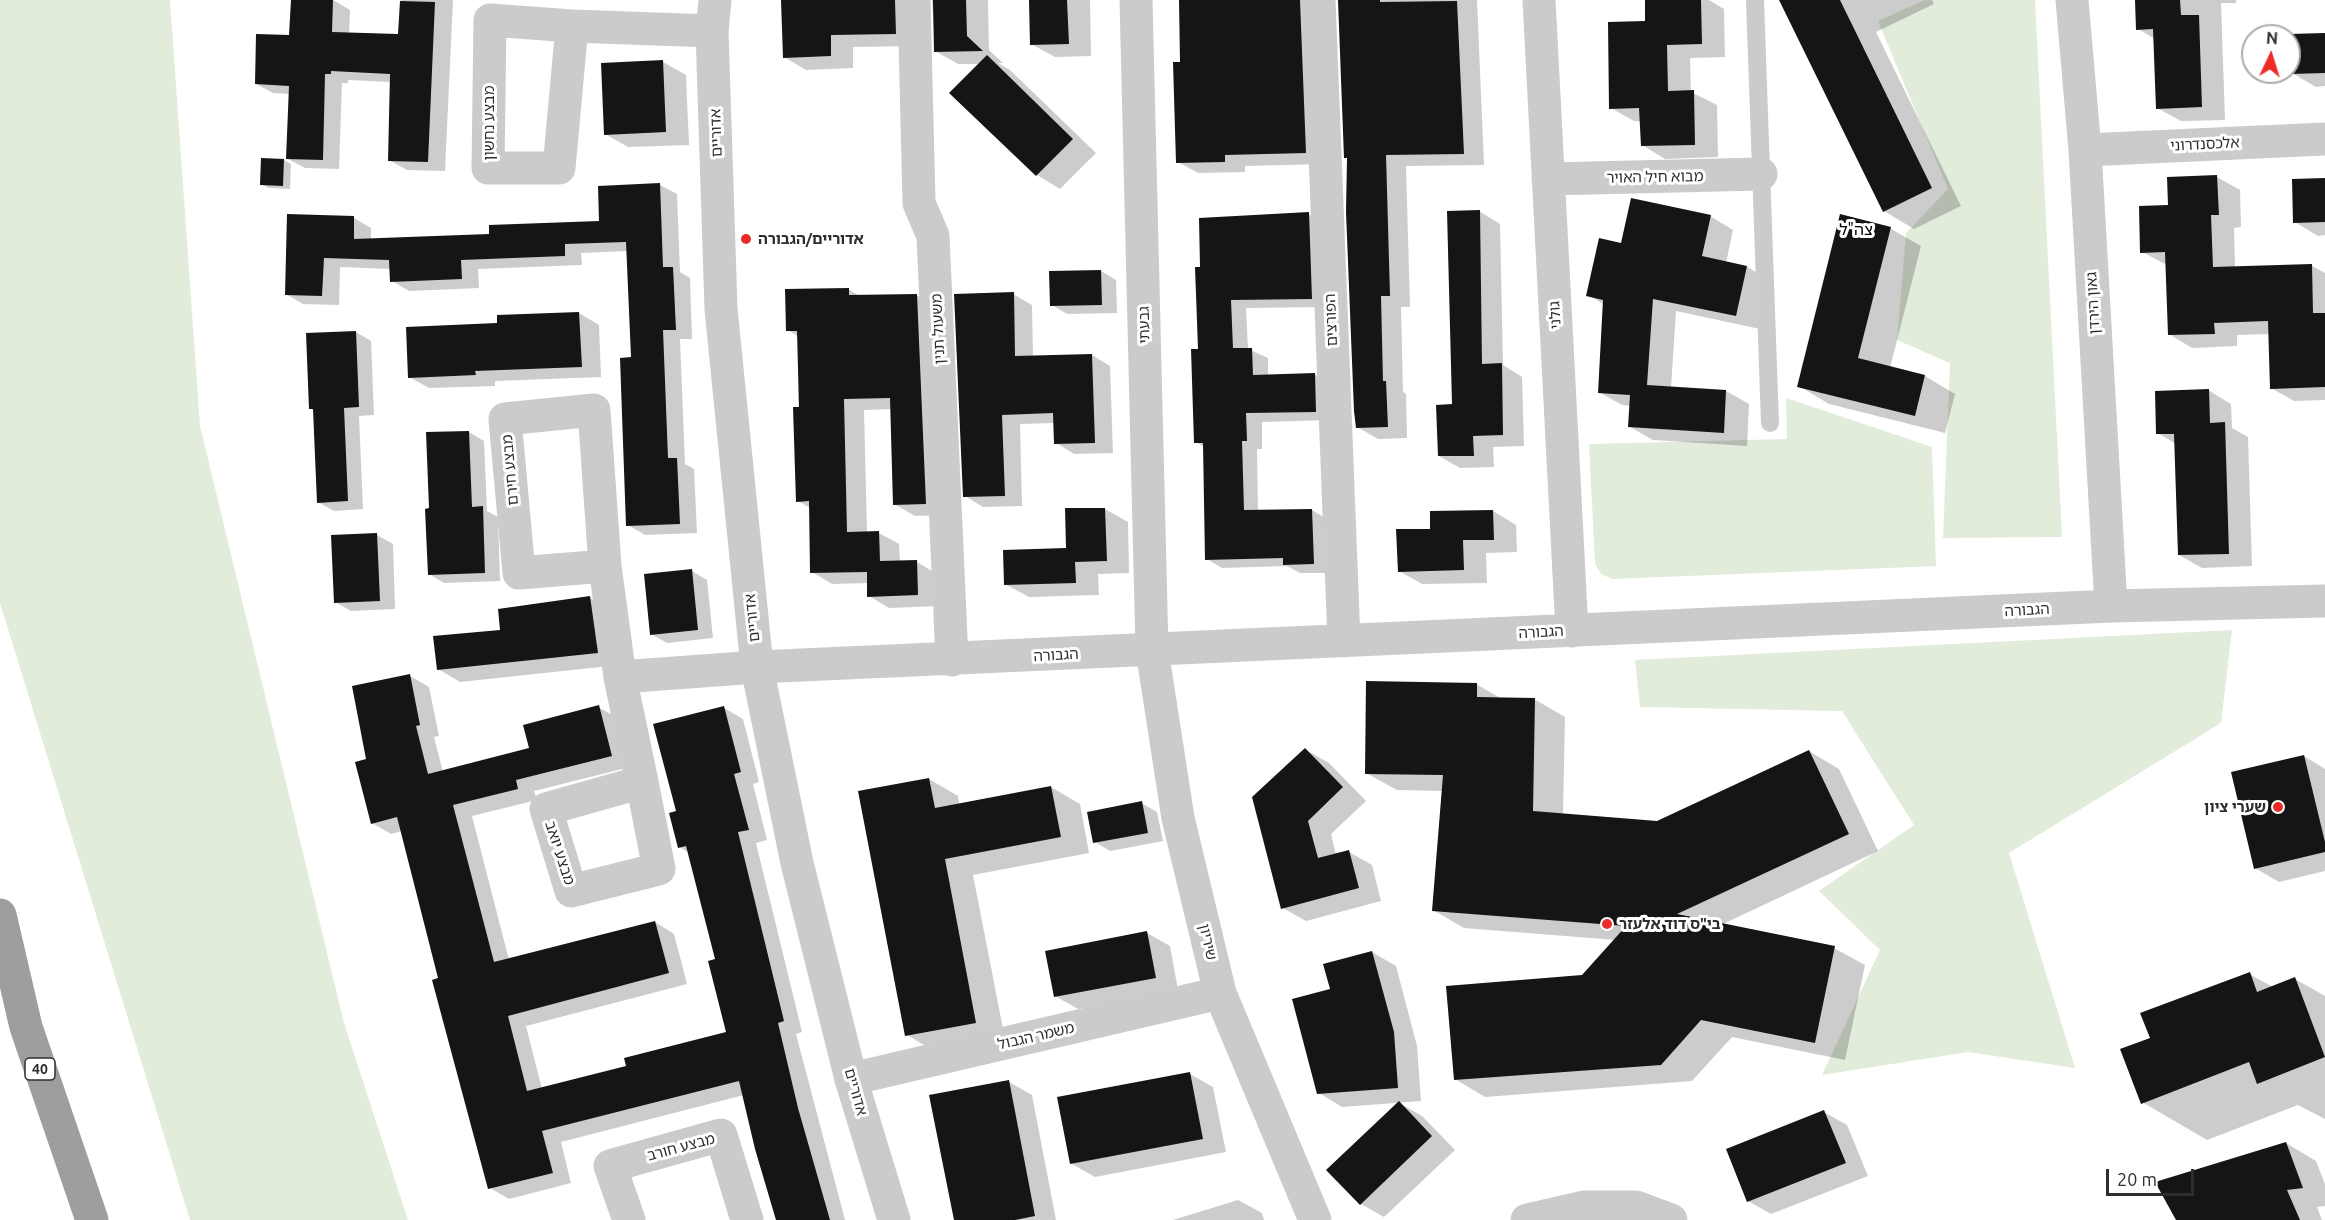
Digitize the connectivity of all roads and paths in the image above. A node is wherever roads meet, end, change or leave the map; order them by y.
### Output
1 (914, 0) edge
2 (1136, 0) edge
3 (1318, 0) edge
4 (1539, 0) edge
5 (1755, 0) edge
6 (2072, 0) edge
7 (714, 16) edge
8 (572, 26) junction
9 (2325, 138) edge
10 (2085, 150) junction
11 (1761, 174) junction
12 (1548, 179) junction
13 (1770, 423) dead end
14 (605, 566) junction
15 (2325, 601) edge
16 (2111, 606) junction
17 (1572, 631) junction
18 (1344, 641) junction
19 (1152, 650) junction
20 (952, 660) junction
21 (757, 667) junction
22 (620, 677) junction
23 (642, 782) dead end
24 (0, 915) edge
25 (1220, 993) junction
26 (851, 1079) junction
27 (92, 1220) edge
28 (629, 1220) edge
29 (747, 1220) edge
30 (894, 1220) edge
31 (1315, 1220) edge
32 (1527, 1220) edge
33 (1671, 1220) edge

1 - 20 street, משעול תנין
2 - 19 street, גבעתי
3 - 18 street, הפורצים
4 - 12 street, גולני
5 - 11 lane
6 - 10 street, גאון הירדן
7 - 8 street, מבצע נחשון
7 - 21 street, אדוריים
8 - 8 street, מבצע נחשון
9 - 10 street, אלכסנדרוני
10 - 16 street, גאון הירדן
11 - 12 street, מבוא חיל האויר
11 - 13 lane
12 - 17 street, גולני
14 - 14 street, מבצע חירם
14 - 22 street, מבצע חירם
15 - 16 street, הגבורה
16 - 17 street, הגבורה
17 - 18 street, הגבורה
18 - 19 street, הגבורה
19 - 20 street, הגבורה
19 - 25 street, שיריון
20 - 21 street, הגבורה
21 - 22 street, הגבורה
21 - 26 street, אדוריים
22 - 23 street
24 - 27 highway, 40
25 - 26 street, משמר הגבול
25 - 31 street, שיריון
26 - 30 street, אדוריים
28 - 29 street, מבצע חורב
32 - 33 street

